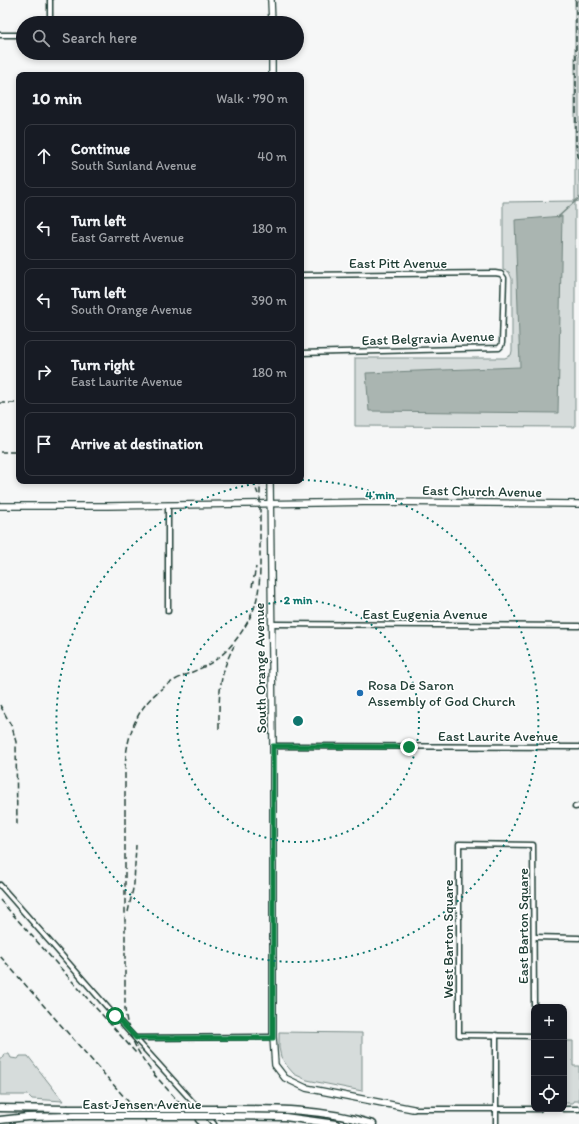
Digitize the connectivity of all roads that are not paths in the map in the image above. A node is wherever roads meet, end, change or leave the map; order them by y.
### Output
1 (50, 0) edge
2 (271, 0) edge
3 (50, 16) edge
4 (272, 16) edge
5 (0, 35) edge
6 (16, 35) edge
7 (272, 60) edge
8 (272, 72) edge
9 (495, 273) joint
10 (304, 275) edge
11 (304, 352) edge
12 (270, 484) edge
13 (168, 504) junction
14 (270, 504) junction
15 (579, 504) edge
16 (0, 506) edge
17 (168, 611) dead end
18 (272, 624) junction
19 (579, 626) edge
20 (273, 746) junction
21 (579, 747) edge
22 (533, 845) joint
23 (0, 884) edge
24 (534, 937) junction
25 (579, 938) edge
26 (534, 1004) edge
27 (496, 1034) junction
28 (531, 1036) edge
29 (136, 1038) junction
30 (273, 1038) junction
31 (0, 1105) edge
32 (0, 1108) edge
33 (42, 1108) junction
34 (413, 1109) joint
35 (496, 1109) junction
36 (531, 1109) edge
37 (567, 1109) edge
38 (579, 1109) edge
39 (0, 1120) edge
40 (214, 1124) edge
41 (336, 1124) edge
42 (372, 1124) edge
43 (496, 1124) edge

1 - 3 street
2 - 4 street
5 - 6 street
7 - 8 street
9 - 10 street, East Pitt Avenue
9 - 11 street, East Belgravia Avenue
12 - 14 street, South Orange Avenue
13 - 14 street, East Church Avenue
13 - 16 street, East Church Avenue
13 - 17 street
14 - 15 street, East Church Avenue
14 - 18 street, South Orange Avenue
18 - 19 street, East Eugenia Avenue
18 - 20 street, South Orange Avenue
20 - 21 street, East Laurite Avenue
20 - 30 street, South Orange Avenue
22 - 24 street, East Barton Square
22 - 27 street, West Barton Square
23 - 29 street
24 - 25 street
24 - 26 street, East Barton Square
27 - 28 street
27 - 35 street
29 - 30 street
29 - 40 street
30 - 34 street, South Orange Avenue
31 - 33 main road
32 - 33 main road, East Jensen Avenue
33 - 42 main road, East Jensen Avenue, bridge
34 - 35 street
35 - 36 street
35 - 43 street
37 - 38 street
39 - 41 main road, East Jensen Avenue, bridge

